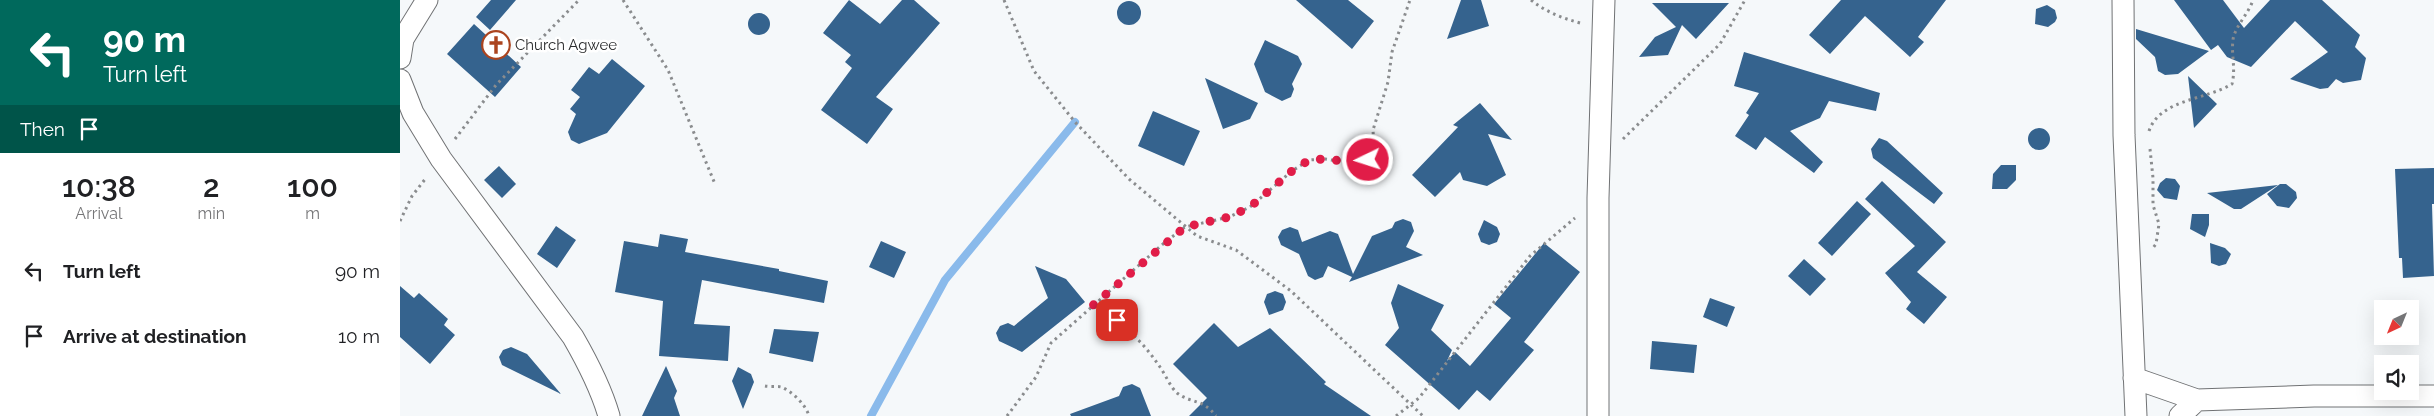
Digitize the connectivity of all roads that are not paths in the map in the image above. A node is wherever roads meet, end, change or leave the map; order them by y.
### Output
1 (427, 0) edge
2 (1604, 0) edge
3 (2123, 0) edge
4 (400, 58) edge
5 (400, 80) edge
6 (2134, 378) junction
7 (2434, 396) edge
8 (2197, 400) junction
9 (609, 416) edge
10 (1598, 416) edge
11 (2136, 416) edge
12 (2180, 416) edge

1 - 4 street
2 - 10 street
3 - 6 street
5 - 9 street
6 - 8 street
6 - 11 street
7 - 8 street
8 - 12 street

